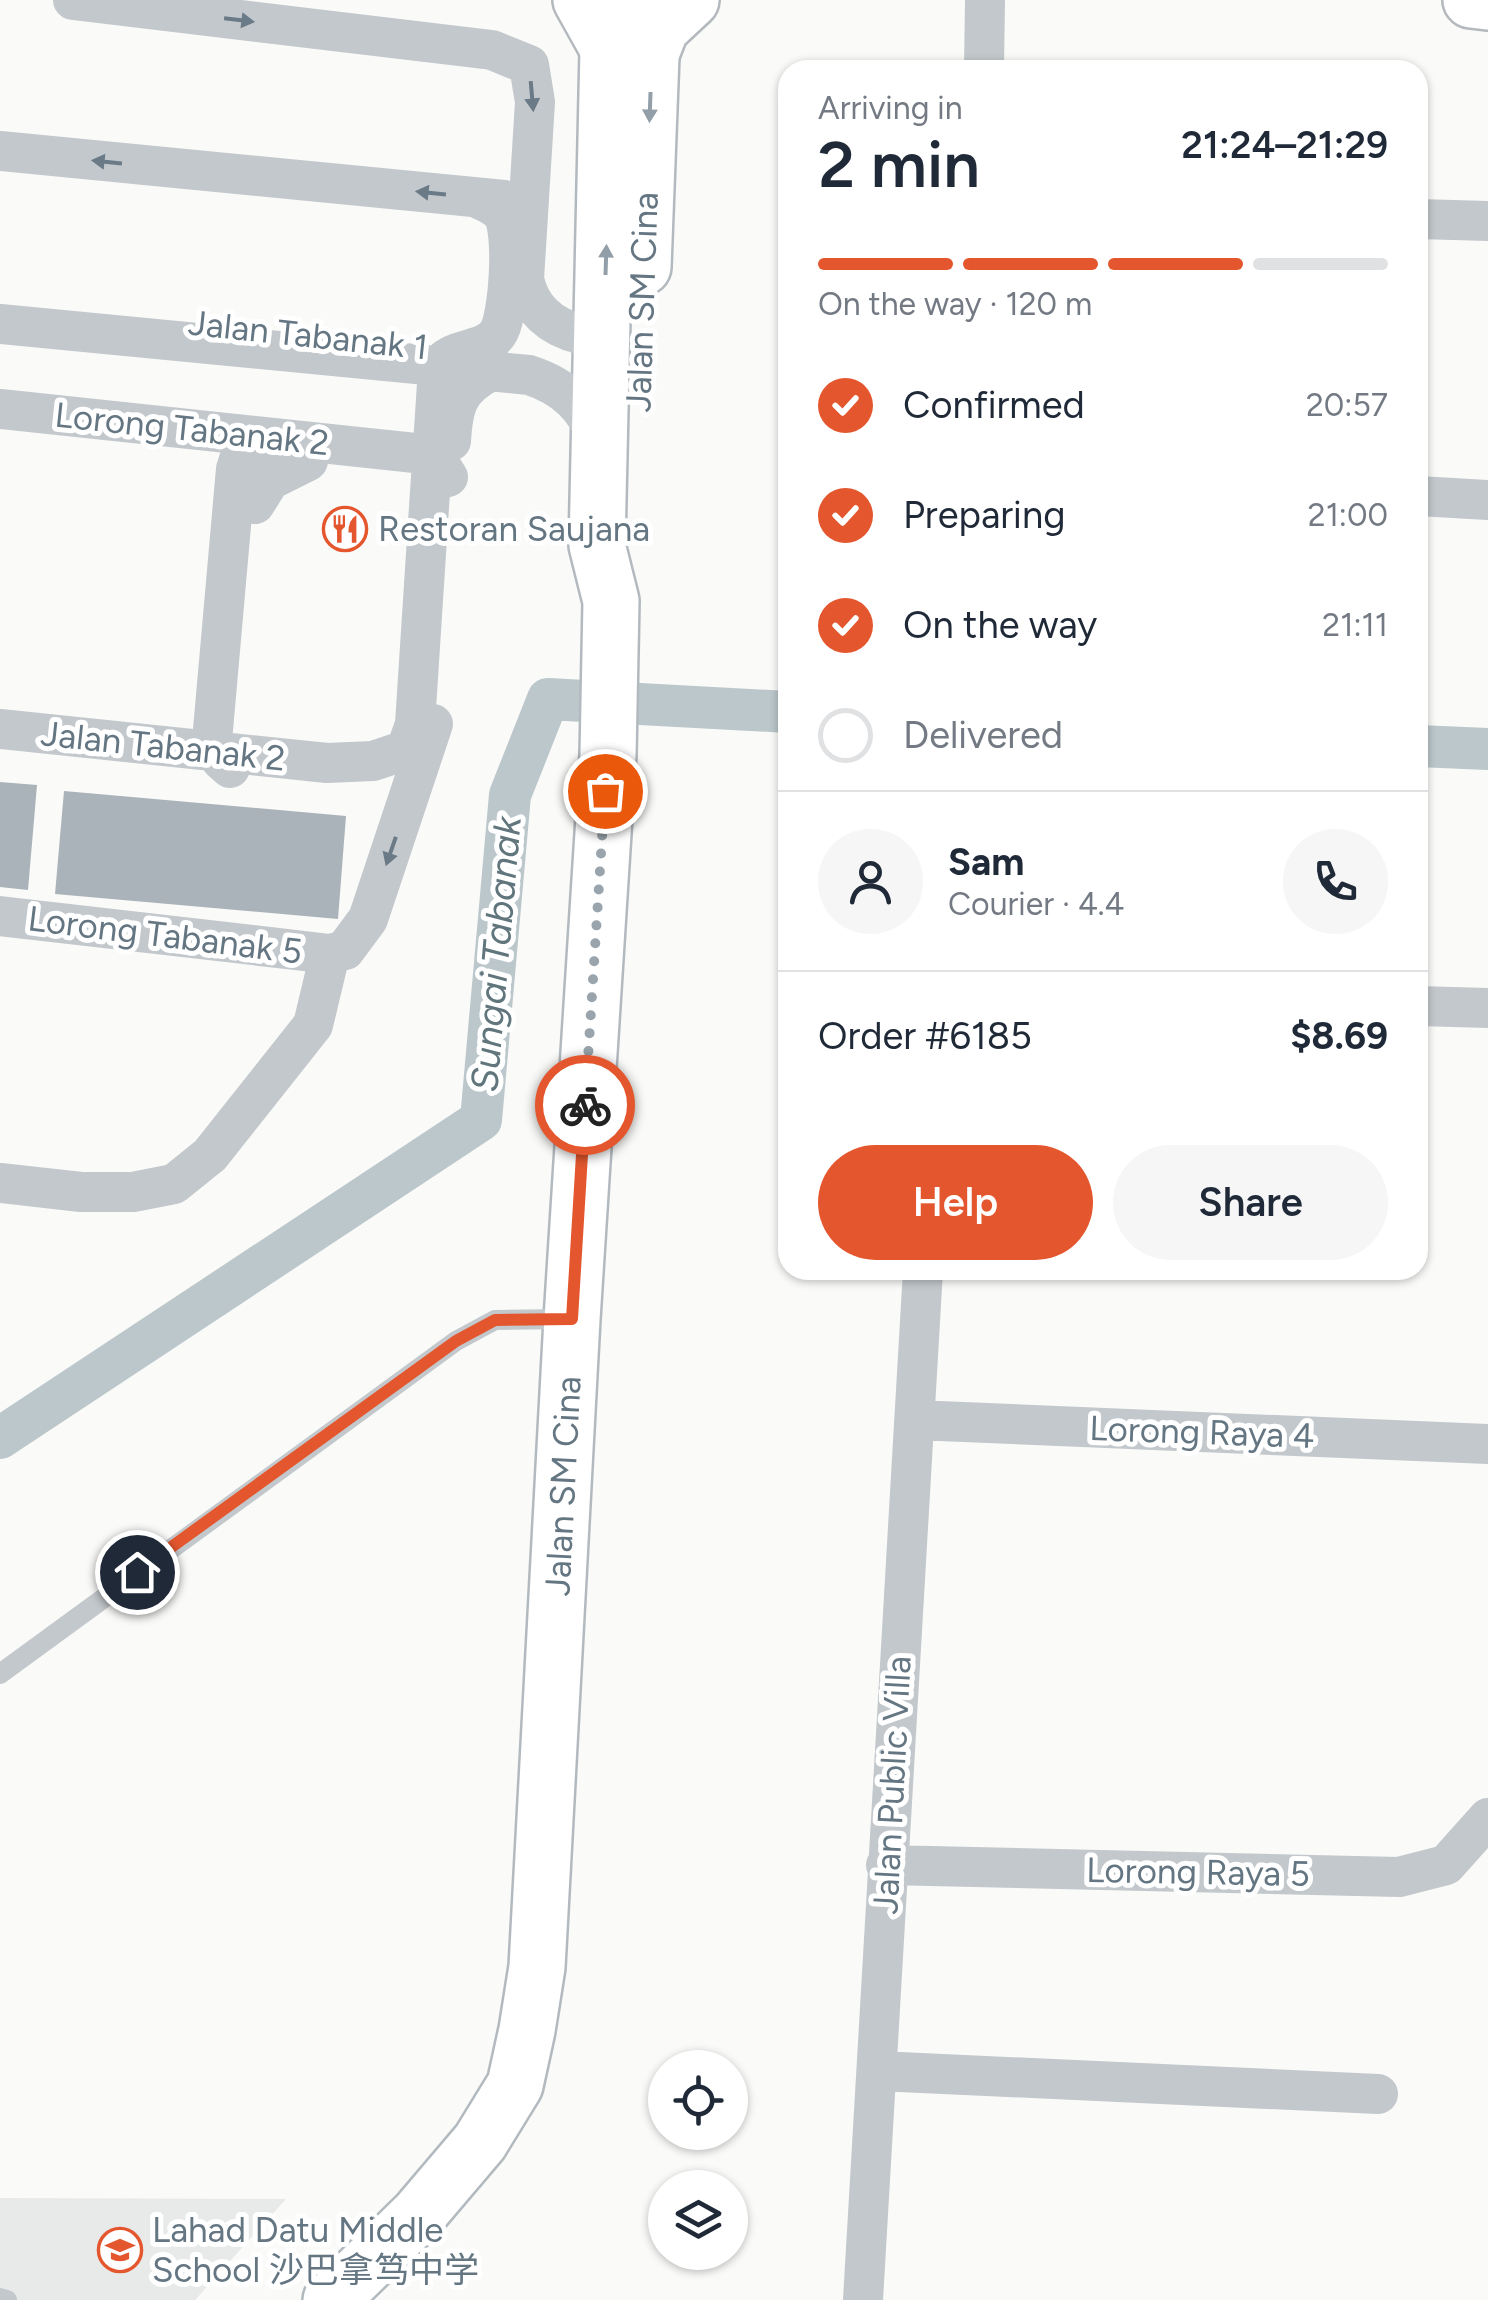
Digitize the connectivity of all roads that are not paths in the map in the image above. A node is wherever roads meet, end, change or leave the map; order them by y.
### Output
1 (73, 0) edge
2 (581, 0) edge
3 (691, 0) edge
4 (986, 0) edge
5 (1471, 0) edge
6 (1488, 2) edge
7 (631, 26) edge
8 (984, 60) edge
9 (0, 151) edge
10 (477, 198) junction
11 (528, 202) junction
12 (1428, 219) edge
13 (1488, 222) edge
14 (1, 319) edge
15 (592, 324) junction
16 (0, 408) edge
17 (0, 427) edge
18 (441, 427) junction
19 (600, 442) junction
20 (383, 460) junction
21 (242, 462) junction
22 (1428, 497) edge
23 (1488, 500) edge
24 (611, 620) junction
25 (227, 701) junction
26 (0, 729) edge
27 (145, 744) junction
28 (0, 749) edge
29 (226, 760) junction
30 (420, 767) junction
31 (327, 772) junction
32 (0, 916) edge
33 (330, 954) junction
34 (1428, 1006) edge
35 (1488, 1008) edge
36 (0, 1183) edge
37 (922, 1280) edge
38 (572, 1319) junction
39 (915, 1420) junction
40 (1488, 1444) edge
41 (0, 1674) edge
42 (1488, 1818) edge
43 (886, 1865) junction
44 (878, 2071) junction
45 (1378, 2094) dead end
46 (330, 2300) edge
47 (863, 2300) edge

1 -> 11 street
2 - 7 main road
3 - 7 main road
4 - 8 street
5 - 6 main road
15 -> 7 main road, Jalan SM Cina
7 -> 24 main road, Jalan SM Cina
10 -> 9 street
10 - 11 street
10 - 18 street
11 - 15 street
12 - 13 street
14 - 18 street, Jalan Tabanak 1
14 - 18 street, Jalan Tabanak 1
15 - 18 street, Jalan Tabanak 1
15 - 19 main road, Jalan SM Cina
16 - 21 street, Lorong Tabanak 2
17 - 21 street, Lorong Tabanak 2
18 - 19 street
18 - 20 street
18 - 20 street
18 - 30 street
18 - 31 street
19 - 24 main road, Jalan SM Cina
20 - 21 street, Lorong Tabanak 2
20 - 21 street, Lorong Tabanak 2
21 - 25 street
22 - 23 street
24 - 38 main road, Jalan SM Cina
25 - 27 street
25 - 29 street
26 - 27 street, Jalan Tabanak 2
27 - 29 street, Jalan Tabanak 2
28 - 29 street, Jalan Tabanak 2
29 - 31 street, Jalan Tabanak 2
30 - 31 street
30 -> 33 street
32 - 33 street, Lorong Tabanak 5
33 - 36 street
34 - 35 street
37 - 39 street, Jalan Public Villa
38 - 41 lane
38 - 46 main road, Jalan SM Cina
39 - 40 street, Lorong Raya 4
39 - 43 street, Jalan Public Villa
42 - 43 street, Lorong Raya 5
43 - 44 street, Jalan Public Villa
44 - 45 street
44 - 47 street, Jalan Public Villa

